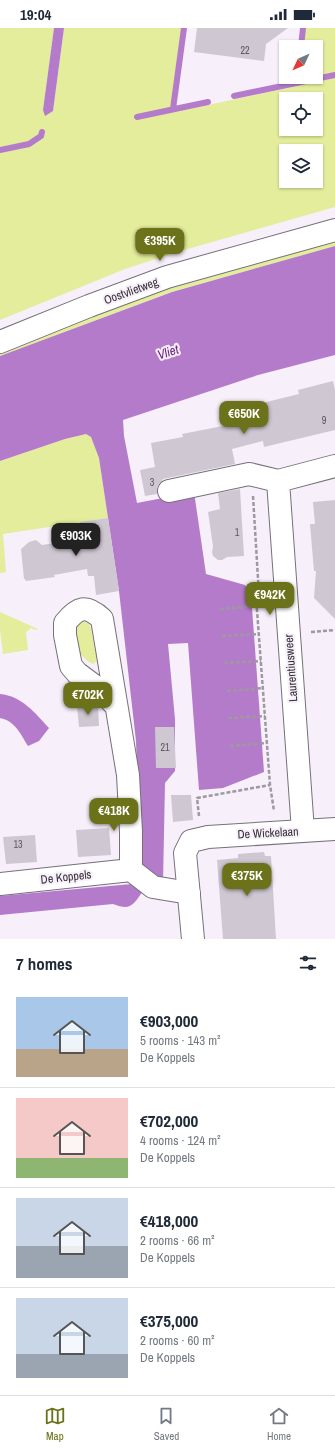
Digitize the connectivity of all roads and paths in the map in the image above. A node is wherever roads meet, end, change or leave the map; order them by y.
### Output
1 (335, 230) edge
2 (0, 342) edge
3 (335, 466) edge
4 (278, 481) junction
5 (169, 491) dead end
6 (257, 606) junction
7 (220, 609) dead end
8 (259, 634) junction
9 (222, 636) dead end
10 (261, 661) junction
11 (224, 663) dead end
12 (263, 688) junction
13 (227, 691) dead end
14 (116, 706) dead end
15 (265, 716) junction
16 (228, 718) dead end
17 (267, 743) junction
18 (230, 746) dead end
19 (270, 785) junction
20 (275, 812) dead end
21 (335, 828) edge
22 (303, 831) junction
23 (196, 840) junction
24 (133, 871) junction
25 (0, 884) edge
26 (189, 893) junction
27 (193, 939) edge

1 - 2 street, Oostvlietweg
3 - 4 street
4 - 5 street
4 - 6 path
4 - 22 street, Laurentiusweer
6 - 7 path
6 - 8 path
8 - 9 path
8 - 10 path
10 - 11 path
10 - 12 path
12 - 13 path
12 - 15 path
14 - 24 street
15 - 16 path
15 - 17 path
17 - 18 path
17 - 19 path
19 - 20 path
19 - 23 path
21 - 22 street, De Wickelaan
22 - 23 street, De Wickelaan
23 - 26 street
24 - 25 street, De Koppels
24 - 26 street
26 - 27 street

